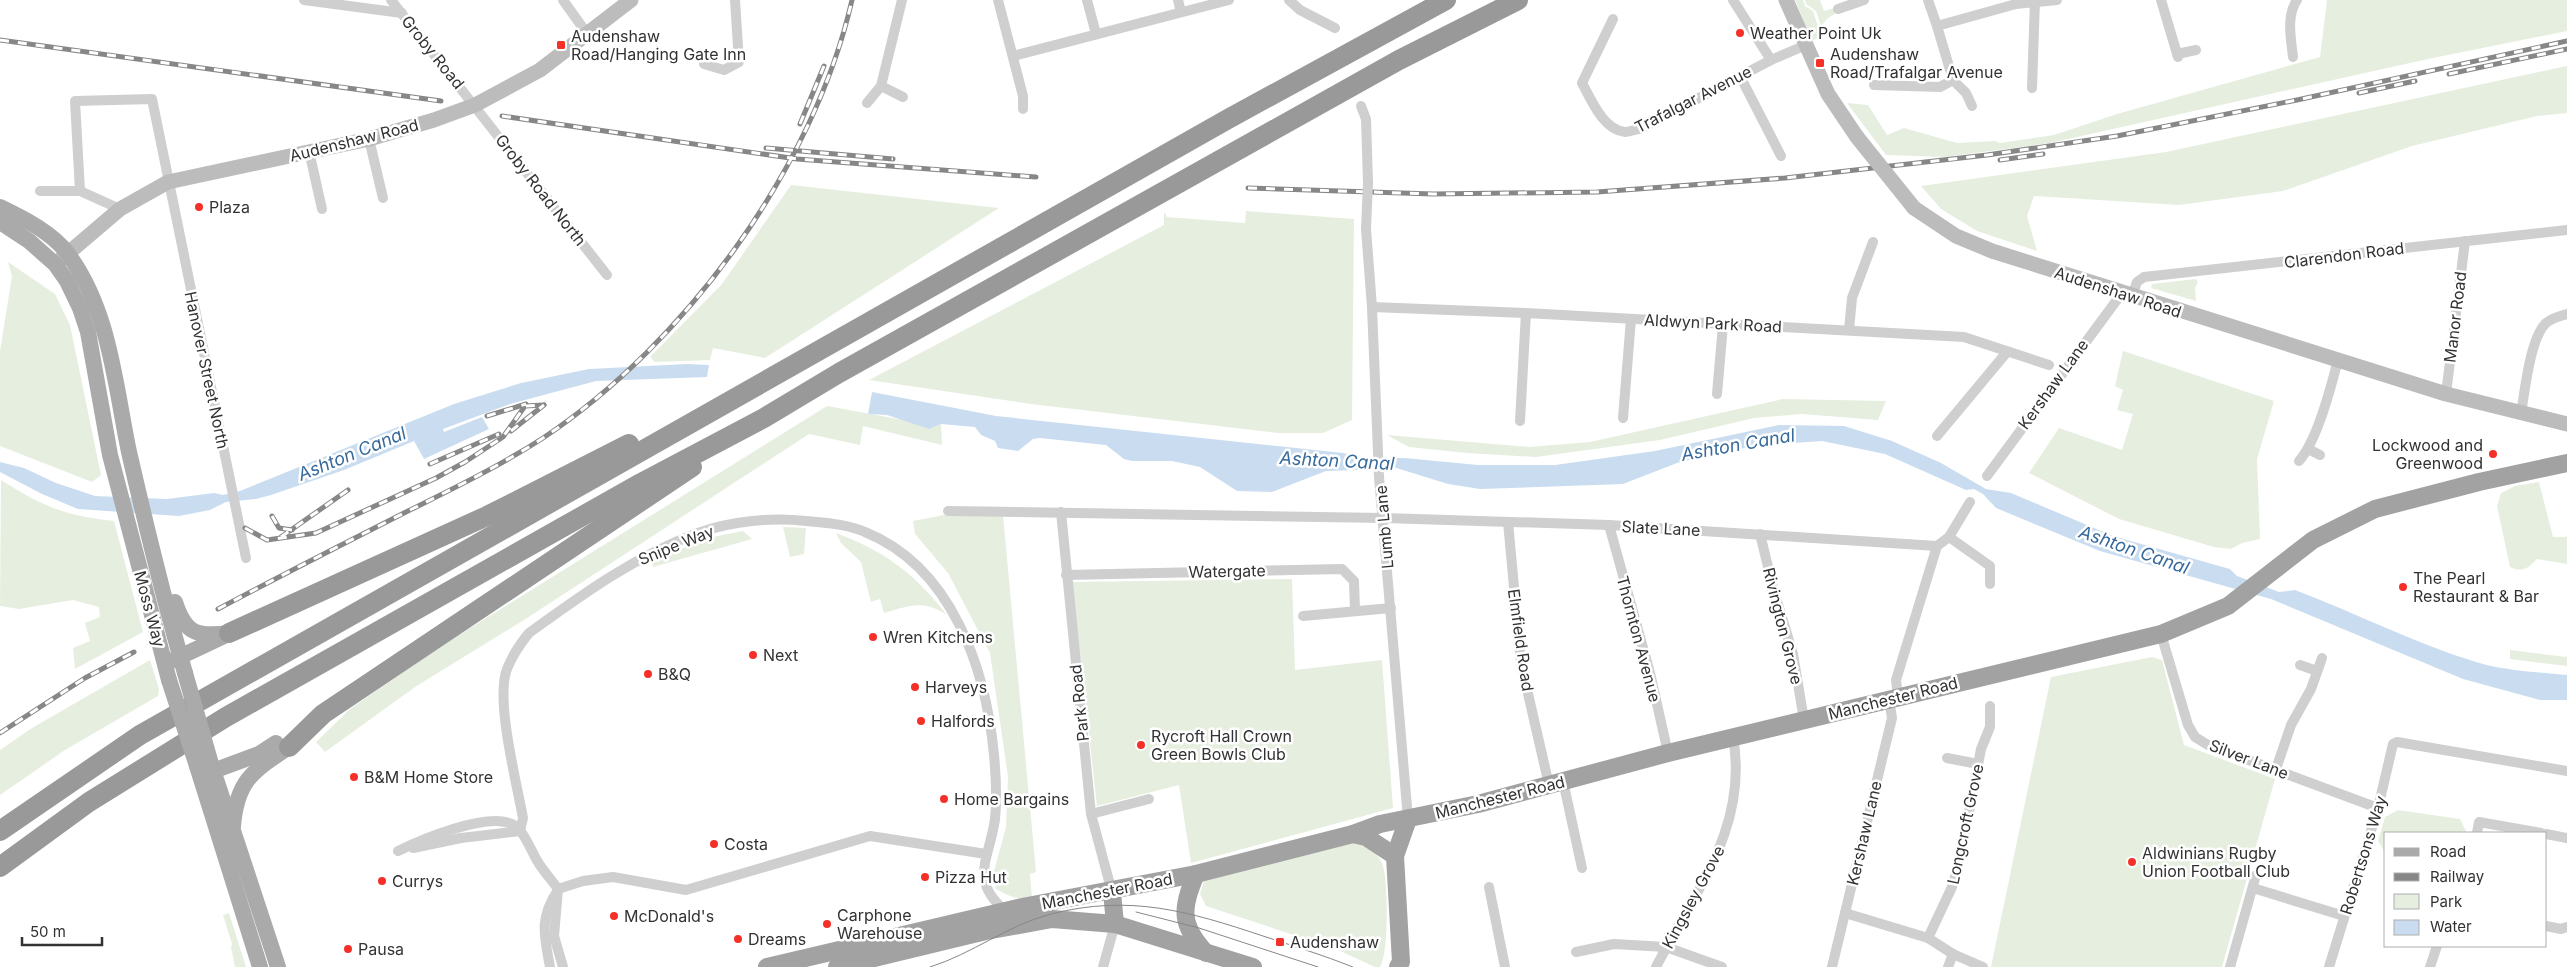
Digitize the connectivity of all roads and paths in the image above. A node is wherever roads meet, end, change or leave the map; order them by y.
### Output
1 (304, 0) edge
2 (392, 0) edge
3 (563, 0) edge
4 (631, 0) edge
5 (735, 0) edge
6 (902, 0) edge
7 (998, 0) edge
8 (1088, 0) edge
9 (1178, 0) edge
10 (1230, 0) edge
11 (1289, 0) edge
12 (1446, 0) edge
13 (1518, 0) edge
14 (1733, 0) edge
15 (1786, 0) edge
16 (1864, 0) edge
17 (1928, 0) edge
18 (2058, 0) edge
19 (2161, 0) edge
20 (2297, 0) edge
21 (2035, 2) edge
22 (1838, 9) dead end
23 (1181, 12) junction
24 (402, 13) junction
25 (1613, 18) dead end
26 (1937, 26) junction
27 (1335, 28) dead end
28 (1096, 34) junction
29 (588, 35) junction
30 (1806, 45) junction
31 (2196, 50) dead end
32 (1013, 56) junction
33 (2293, 57) dead end
34 (1771, 60) junction
35 (704, 64) dead end
36 (1740, 76) junction
37 (1953, 80) junction
38 (1874, 85) dead end
39 (881, 86) junction
40 (2032, 88) dead end
41 (903, 97) dead end
42 (867, 103) dead end
43 (475, 104) junction
44 (1361, 106) dead end
45 (1972, 106) dead end
46 (1023, 109) dead end
47 (369, 139) junction
48 (309, 151) junction
49 (1781, 156) dead end
50 (168, 182) junction
51 (40, 191) dead end
52 (80, 191) junction
53 (383, 198) dead end
54 (120, 209) junction
55 (322, 209) dead end
56 (2, 215) edge
57 (2567, 230) edge
58 (2465, 241) junction
59 (1873, 242) dead end
60 (68, 253) junction
61 (50, 259) junction
62 (607, 276) dead end
63 (2127, 295) junction
64 (1372, 308) junction
65 (1526, 313) junction
66 (2567, 314) edge
67 (1631, 319) junction
68 (1723, 325) junction
69 (1849, 330) junction
70 (2007, 352) junction
71 (2338, 360) junction
72 (2049, 365) dead end
73 (789, 369) junction
74 (1718, 394) dead end
75 (2446, 394) junction
76 (2521, 413) junction
77 (764, 418) junction
78 (1623, 418) dead end
79 (1520, 422) dead end
80 (2567, 424) edge
81 (1937, 436) dead end
82 (2308, 449) junction
83 (2320, 455) dead end
84 (2299, 461) dead end
85 (2567, 463) edge
86 (1987, 476) dead end
87 (1970, 502) dead end
88 (948, 511) dead end
89 (1061, 512) junction
90 (1384, 518) junction
91 (1508, 522) junction
92 (1609, 525) junction
93 (1760, 534) junction
94 (1949, 537) junction
95 (152, 545) junction
96 (1937, 546) junction
97 (246, 558) dead end
98 (1066, 575) junction
99 (1990, 584) dead end
100 (1391, 608) junction
101 (1355, 611) junction
102 (1303, 616) dead end
103 (229, 634) junction
104 (2161, 634) junction
105 (180, 656) junction
106 (2322, 658) dead end
107 (164, 664) junction
108 (2300, 665) dead end
109 (2317, 671) junction
110 (1894, 698) junction
111 (1990, 706) dead end
112 (1804, 720) junction
113 (1734, 737) junction
114 (286, 743) junction
115 (1668, 753) junction
116 (1947, 758) dead end
117 (96, 764) junction
118 (1978, 764) junction
119 (205, 769) junction
120 (2276, 769) junction
121 (2567, 771) edge
122 (1556, 783) junction
123 (1149, 799) dead end
124 (2378, 808) junction
125 (0, 814) edge
126 (1091, 814) junction
127 (1408, 819) junction
128 (0, 831) edge
129 (520, 831) junction
130 (232, 832) junction
131 (2477, 832) edge
132 (2535, 832) edge
133 (1353, 834) junction
134 (2547, 834) edge
135 (2567, 838) edge
136 (986, 854) junction
137 (1395, 856) junction
138 (0, 868) edge
139 (1582, 868) dead end
140 (1196, 874) junction
141 (2256, 875) dead end
142 (1488, 887) dead end
143 (2253, 888) junction
144 (558, 889) junction
145 (1112, 892) junction
146 (1006, 911) junction
147 (1845, 913) junction
148 (2344, 916) junction
149 (1115, 924) junction
150 (2547, 926) edge
151 (2567, 928) edge
152 (1928, 938) junction
153 (1666, 947) junction
154 (2437, 947) edge
155 (1206, 952) junction
156 (1576, 952) dead end
157 (1953, 954) junction
158 (1401, 965) edge
159 (260, 967) edge
160 (278, 967) edge
161 (550, 967) edge
162 (562, 967) edge
163 (767, 967) edge
164 (836, 967) edge
165 (1103, 967) edge
166 (1253, 967) edge
167 (1505, 967) edge
168 (1656, 967) edge
169 (1722, 967) edge
170 (1832, 967) edge
171 (1948, 967) edge
172 (1983, 967) edge
173 (2230, 967) edge
174 (2329, 967) edge
175 (2430, 967) edge

1 - 24 street
2 - 24 street, Groby Road
3 - 29 street
4 - 29 main road, Audenshaw Road
5 - 35 street
6 - 39 street
7 - 32 street
8 - 28 street
9 - 23 street
10 - 23 street
11 - 27 street
12 - 73 highway
13 - 77 highway
14 - 34 street
15 - 30 main road, Audenshaw Road
16 - 22 street
17 - 26 street
18 - 21 street
19 - 31 street
20 - 33 street
21 - 26 street
21 - 40 street
23 - 28 street
24 - 43 street, Groby Road
25 - 36 street, Trafalgar Avenue
26 - 37 street
28 - 32 street
29 - 43 main road, Audenshaw Road
30 - 34 street, Trafalgar Avenue
30 - 63 main road, Audenshaw Road, bridge
32 - 46 street
34 - 36 street, Trafalgar Avenue
36 - 49 street
37 - 38 street
37 - 45 street
39 - 41 street
39 - 42 street
43 - 47 main road, Audenshaw Road
43 - 62 street, Groby Road North
44 - 64 street, Lumb Lane, bridge
47 - 48 main road, Audenshaw Road
47 - 53 street
48 - 50 main road, Audenshaw Road
48 - 55 street
50 - 52 street, Hanover Street North
50 - 54 main road, Audenshaw Road
50 - 97 street, Hanover Street North
51 - 52 street
52 - 54 street
54 - 60 main road, Audenshaw Road
56 - 60 main road
56 - 61 main road
57 - 58 street, Clarendon Road
58 - 63 street, Clarendon Road
58 - 75 street, Manor Road
59 - 69 street
60 - 61 main road, Audenshaw Road
60 - 95 main road, Moss Way
61 - 107 main road, Moss Way
63 - 71 main road, Audenshaw Road
63 - 86 street, Kershaw Lane
64 - 65 street, Aldwyn Park Road
64 - 90 street, Lumb Lane
65 - 67 street, Aldwyn Park Road
65 - 79 street
66 - 76 street
67 - 68 street, Aldwyn Park Road
67 - 78 street
68 - 69 street, Aldwyn Park Road
68 - 74 street
69 - 70 street, Aldwyn Park Road
70 - 72 street, Aldwyn Park Road
70 - 81 street
71 - 75 main road, Audenshaw Road
71 - 82 street
73 - 103 highway
73 - 117 highway
75 - 76 main road, Audenshaw Road
76 - 80 main road, Audenshaw Road
77 - 114 highway
77 - 138 highway
82 - 83 street
82 - 84 street
85 - 104 highway, Manchester Road
87 - 94 street
88 - 89 street
89 - 90 street
89 - 98 street, Park Road
90 - 91 street, Slate Lane
90 - 100 street, Lumb Lane
91 - 92 street, Slate Lane
91 - 122 street, Elmfield Road
92 - 93 street, Slate Lane
92 - 115 street, Thornton Avenue
93 - 96 street, Slate Lane
93 - 112 street, Rivington Grove
94 - 96 street
94 - 99 street
95 - 103 main road
95 - 105 main road, Moss Way
96 - 110 street, Kershaw Lane
98 - 101 street, Watergate
98 - 126 street, Park Road
100 - 101 street
100 - 127 street, Lumb Lane
101 - 102 street
103 - 105 main road
104 - 110 highway, Manchester Road
104 - 120 street, Silver Lane
105 - 107 main road
105 - 119 main road, Moss Way, bridge
106 - 109 street
107 - 119 main road, Moss Way, bridge
108 - 109 street
109 - 120 street
110 - 112 highway, Manchester Road
110 - 147 street, Kershaw Lane
111 - 118 street, Longcroft Grove
112 - 113 highway, Manchester Road
113 - 115 highway, Manchester Road
113 - 153 street, Kingsley Grove
114 - 119 main road
114 - 130 main road
115 - 122 highway, Manchester Road
116 - 118 street
117 - 125 highway
117 - 128 highway
118 - 152 street, Longcroft Grove
119 - 130 main road, Moss Way
119 - 159 main road, Moss Way
120 - 124 street, Silver Lane
121 - 124 street, Robertsons Way
122 - 127 highway, Manchester Road
122 - 139 street, Elmfield Road
123 - 126 street
124 - 148 street, Robertsons Way
126 - 145 street, Park Road
127 - 133 highway, Manchester Road
127 - 137 highway, Lumb Lane
129 - 129 street
129 - 136 street, Snipe Way
129 - 144 street
130 - 160 main road, Moss Way
131 - 132 street
133 - 137 highway
133 - 140 highway, Manchester Road
134 - 135 street
136 - 144 street
136 - 146 street, Snipe Way
137 - 158 highway, Lumb Lane
140 - 145 highway, Manchester Road
140 - 155 highway
141 - 143 street
142 - 167 street
143 - 148 street
143 - 173 street
144 - 161 street
144 - 162 street
145 - 146 highway, Manchester Road
145 - 149 highway
146 - 163 highway, Manchester Road
147 - 152 street
147 - 170 street, Kershaw Lane
148 - 174 street, Robertsons Way
149 - 155 highway, Manchester Road
149 - 164 highway, Manchester Road
149 - 165 street
150 - 151 street
152 - 157 street
153 - 156 street
153 - 168 street, Kingsley Grove
153 - 169 street
154 - 175 street
155 - 166 highway, Manchester Road
157 - 171 street
157 - 172 street

